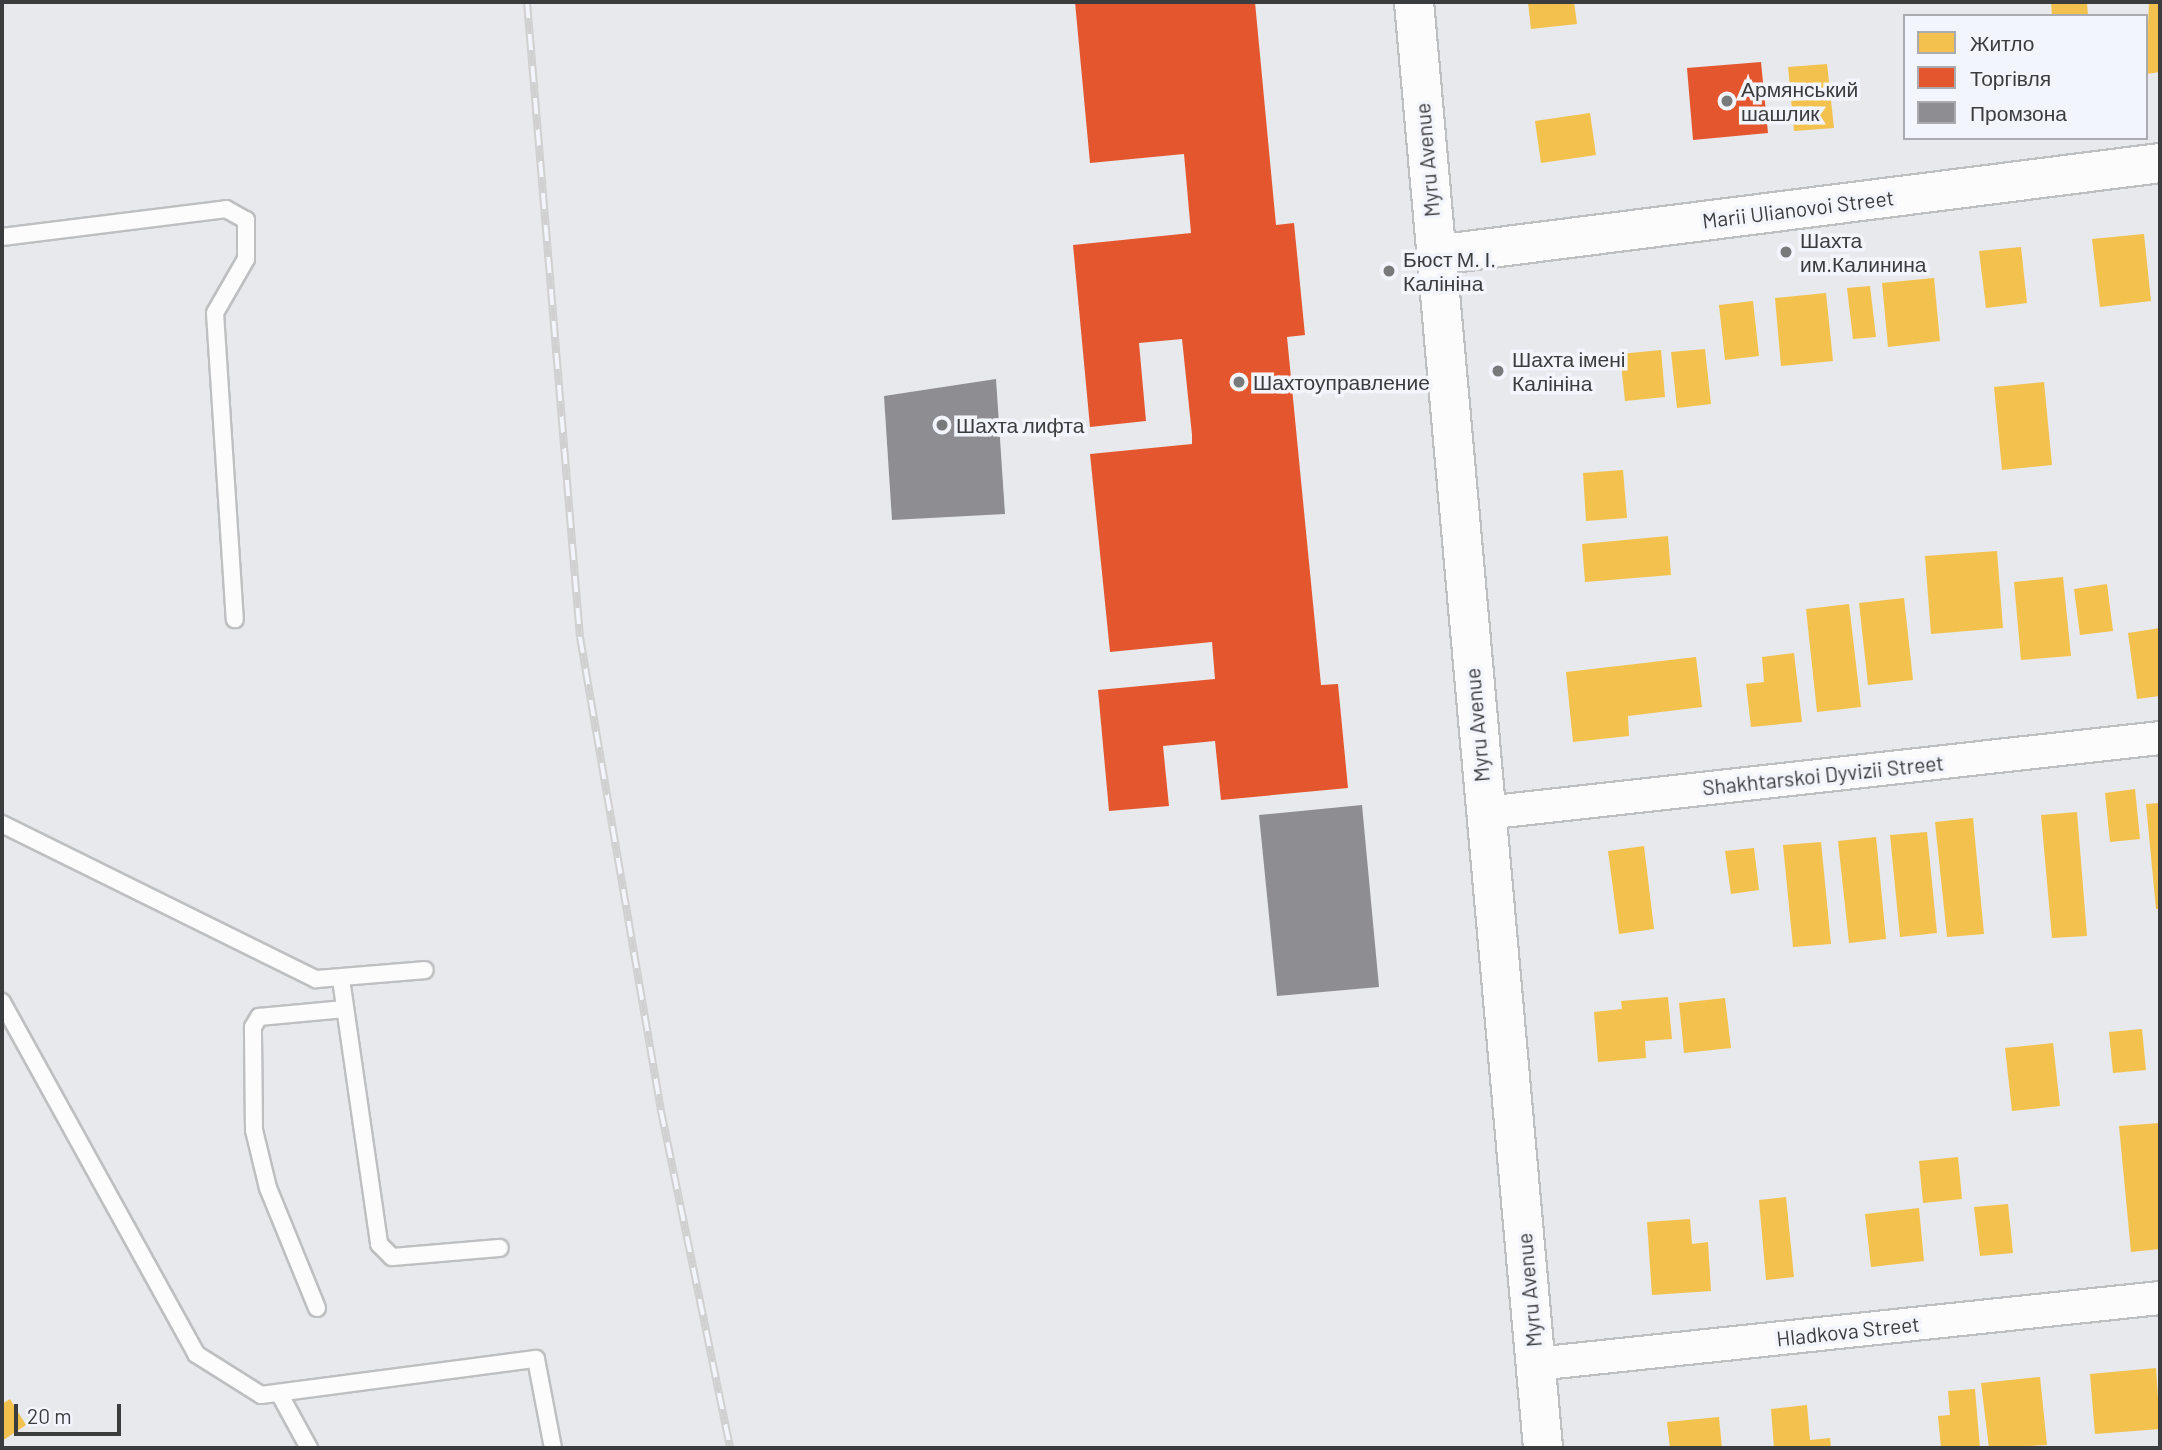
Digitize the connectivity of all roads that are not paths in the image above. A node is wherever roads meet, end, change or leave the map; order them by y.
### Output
1 (1414, 2) edge
2 (2160, 163) edge
3 (2, 237) edge
4 (1436, 255) junction
5 (235, 618) dead end
6 (2160, 738) edge
7 (1485, 813) junction
8 (2, 824) edge
9 (425, 970) dead end
10 (341, 979) junction
11 (2, 1003) edge
12 (345, 1009) junction
13 (500, 1248) dead end
14 (2160, 1298) edge
15 (317, 1308) dead end
16 (1536, 1364) junction
17 (279, 1392) junction
18 (309, 1448) edge
19 (553, 1448) edge
20 (1543, 1448) edge

1 - 4 main road, Myru Avenue
2 - 4 main road, Marii Ulianovoi Street
3 - 5 lane
4 - 7 main road, Myru Avenue
6 - 7 street, Shakhtarskoi Dyvizii Street
7 - 16 main road, Myru Avenue
8 - 10 lane
9 - 10 lane
10 - 12 lane
11 - 17 lane
12 - 13 lane
12 - 15 lane
14 - 16 street, Hladkova Street
16 - 20 main road, Myru Avenue
17 - 18 lane
17 - 19 lane

